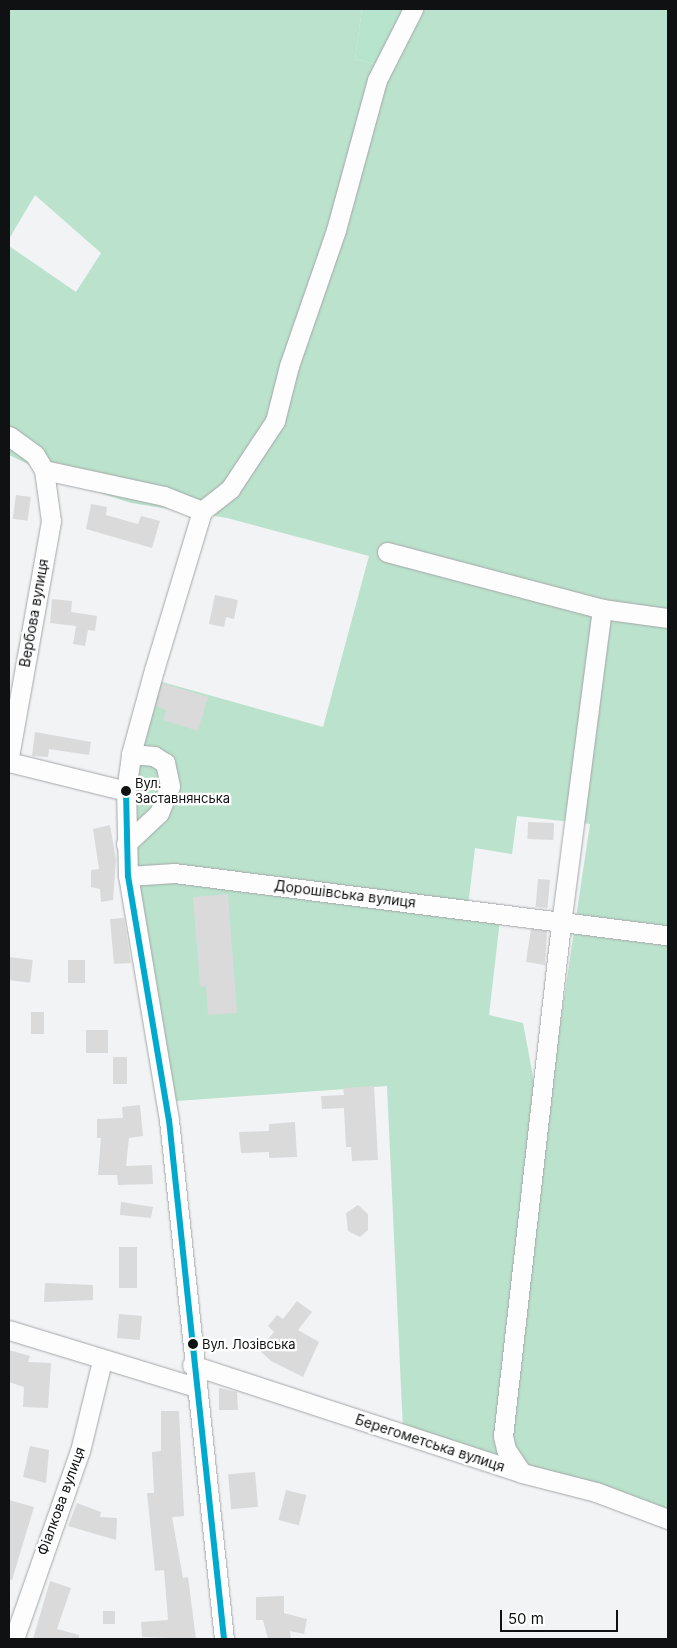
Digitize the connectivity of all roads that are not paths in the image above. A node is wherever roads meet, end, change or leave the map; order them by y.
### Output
1 (413, 9) edge
2 (9, 436) edge
3 (44, 470) junction
4 (202, 511) junction
5 (387, 552) dead end
6 (602, 610) junction
7 (668, 618) edge
8 (131, 754) junction
9 (9, 756) edge
10 (9, 762) edge
11 (126, 791) junction
12 (126, 844) junction
13 (128, 876) junction
14 (561, 924) junction
15 (668, 936) edge
16 (9, 1330) edge
17 (102, 1361) junction
18 (192, 1365) junction
19 (195, 1387) junction
20 (522, 1473) junction
21 (668, 1519) edge
22 (14, 1639) edge
23 (224, 1639) edge

1 - 4 street
2 - 3 street
3 - 4 street
3 - 9 street, Вербова вулиця
4 - 8 street
5 - 6 street
6 - 7 street
6 - 14 street
8 - 11 street
8 - 12 street
10 - 11 street
11 - 12 street
12 - 13 street
13 - 14 street, Дорошівська вулиця
13 - 18 street
14 - 15 street, Дорошівська вулиця
14 - 20 street
16 - 17 street
17 - 19 street
17 - 22 street, Фіалкова вулиця
18 - 19 street
18 - 20 street, Берегометська вулиця
19 - 23 street
20 - 21 street, Берегометська вулиця

